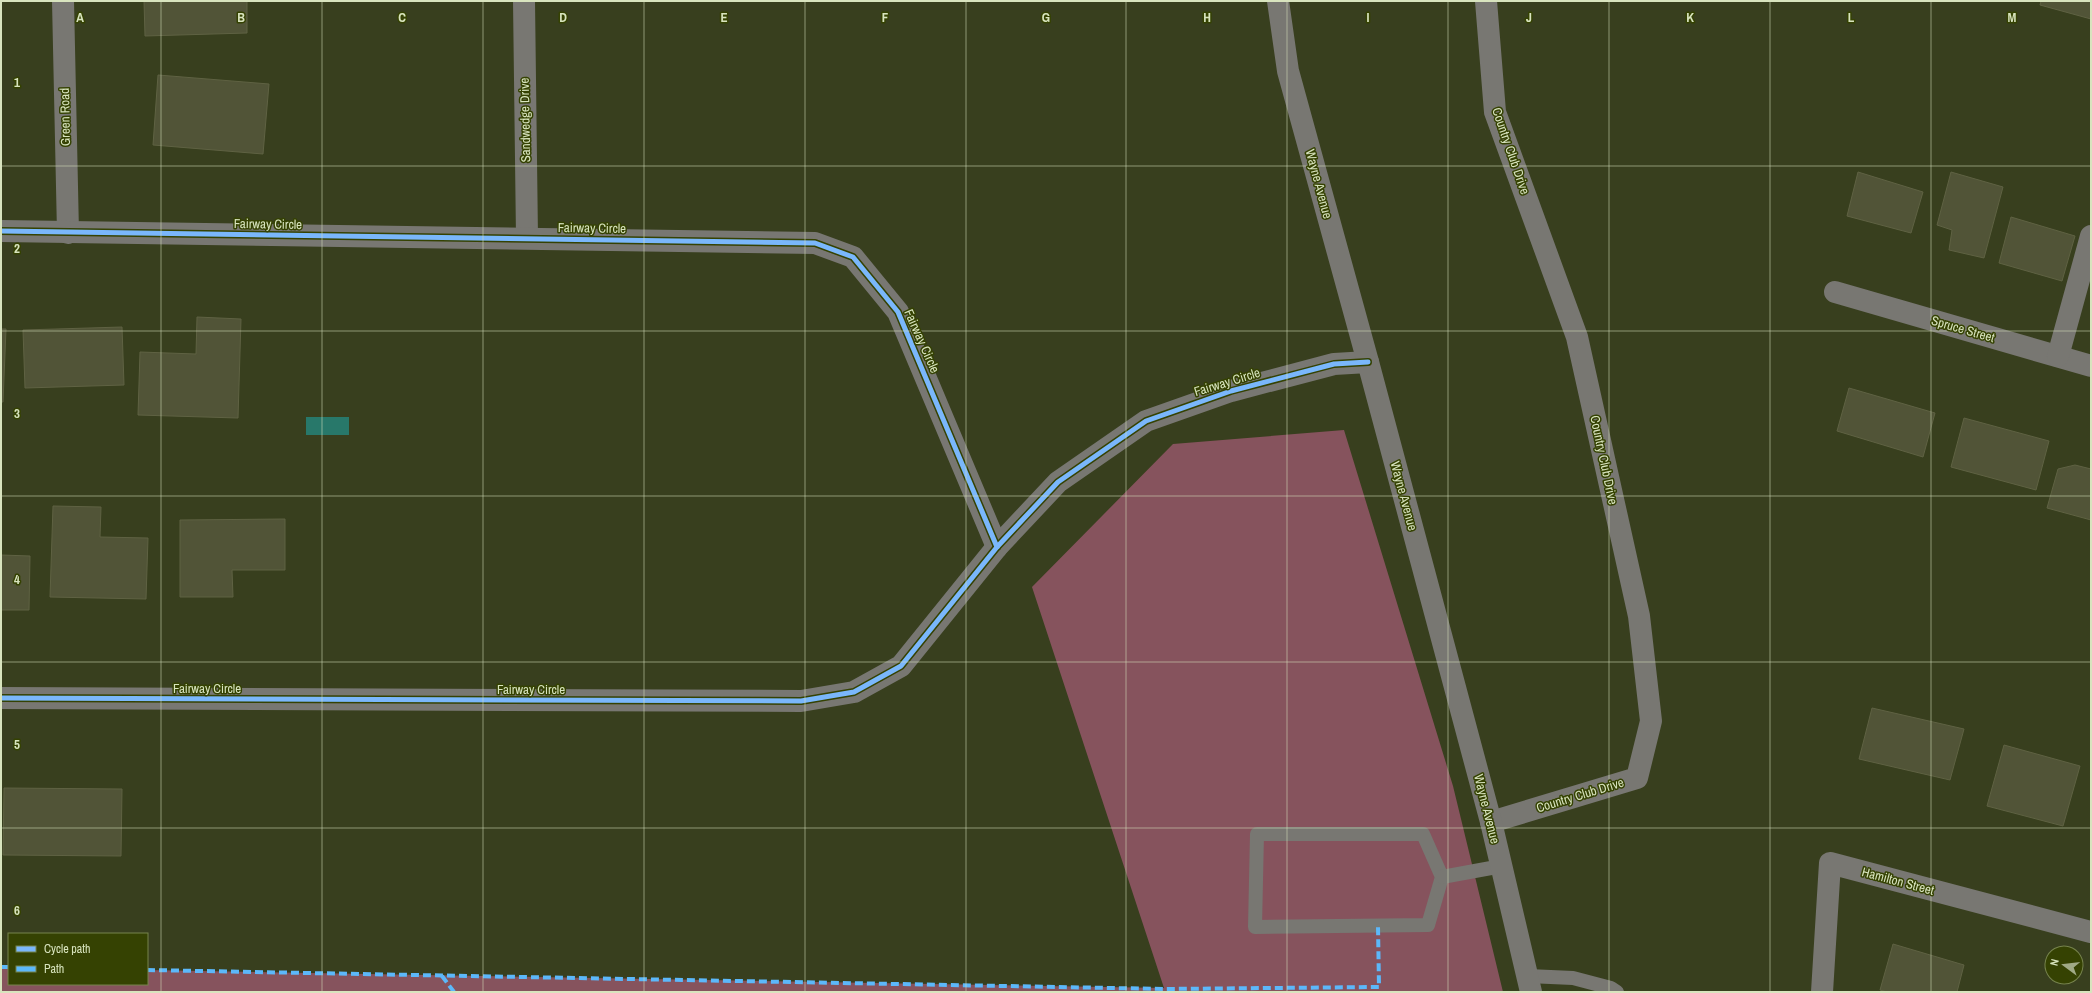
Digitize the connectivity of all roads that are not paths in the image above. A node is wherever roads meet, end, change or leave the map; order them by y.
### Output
1 (63, 1) edge
2 (524, 1) edge
3 (1278, 1) edge
4 (1486, 1) edge
5 (1, 231) edge
6 (68, 233) junction
7 (2091, 236) edge
8 (527, 238) junction
9 (1835, 292) dead end
10 (2058, 356) junction
11 (1368, 362) junction
12 (2091, 366) edge
13 (997, 547) junction
14 (1, 698) edge
15 (1491, 822) junction
16 (1502, 866) junction
17 (1442, 877) junction
18 (2091, 932) edge
19 (1530, 984) edge
20 (1617, 992) edge
21 (1822, 992) edge

1 - 6 street, Green Road
2 - 8 street, Sandwedge Drive
3 - 11 street, Wayne Avenue
4 - 15 street, Country Club Drive
5 - 6 street, Fairway Circle
6 - 8 street, Fairway Circle
7 - 10 street
8 - 13 street, Fairway Circle
9 - 10 street, Spruce Street
10 - 12 street, Spruce Street
11 - 13 street, Fairway Circle
11 - 15 street, Wayne Avenue
13 - 14 street, Fairway Circle
15 - 16 street, Wayne Avenue
16 - 17 lane
16 - 19 street, Wayne Avenue
17 - 17 lane
18 - 21 street, Hamilton Street
19 - 20 lane

